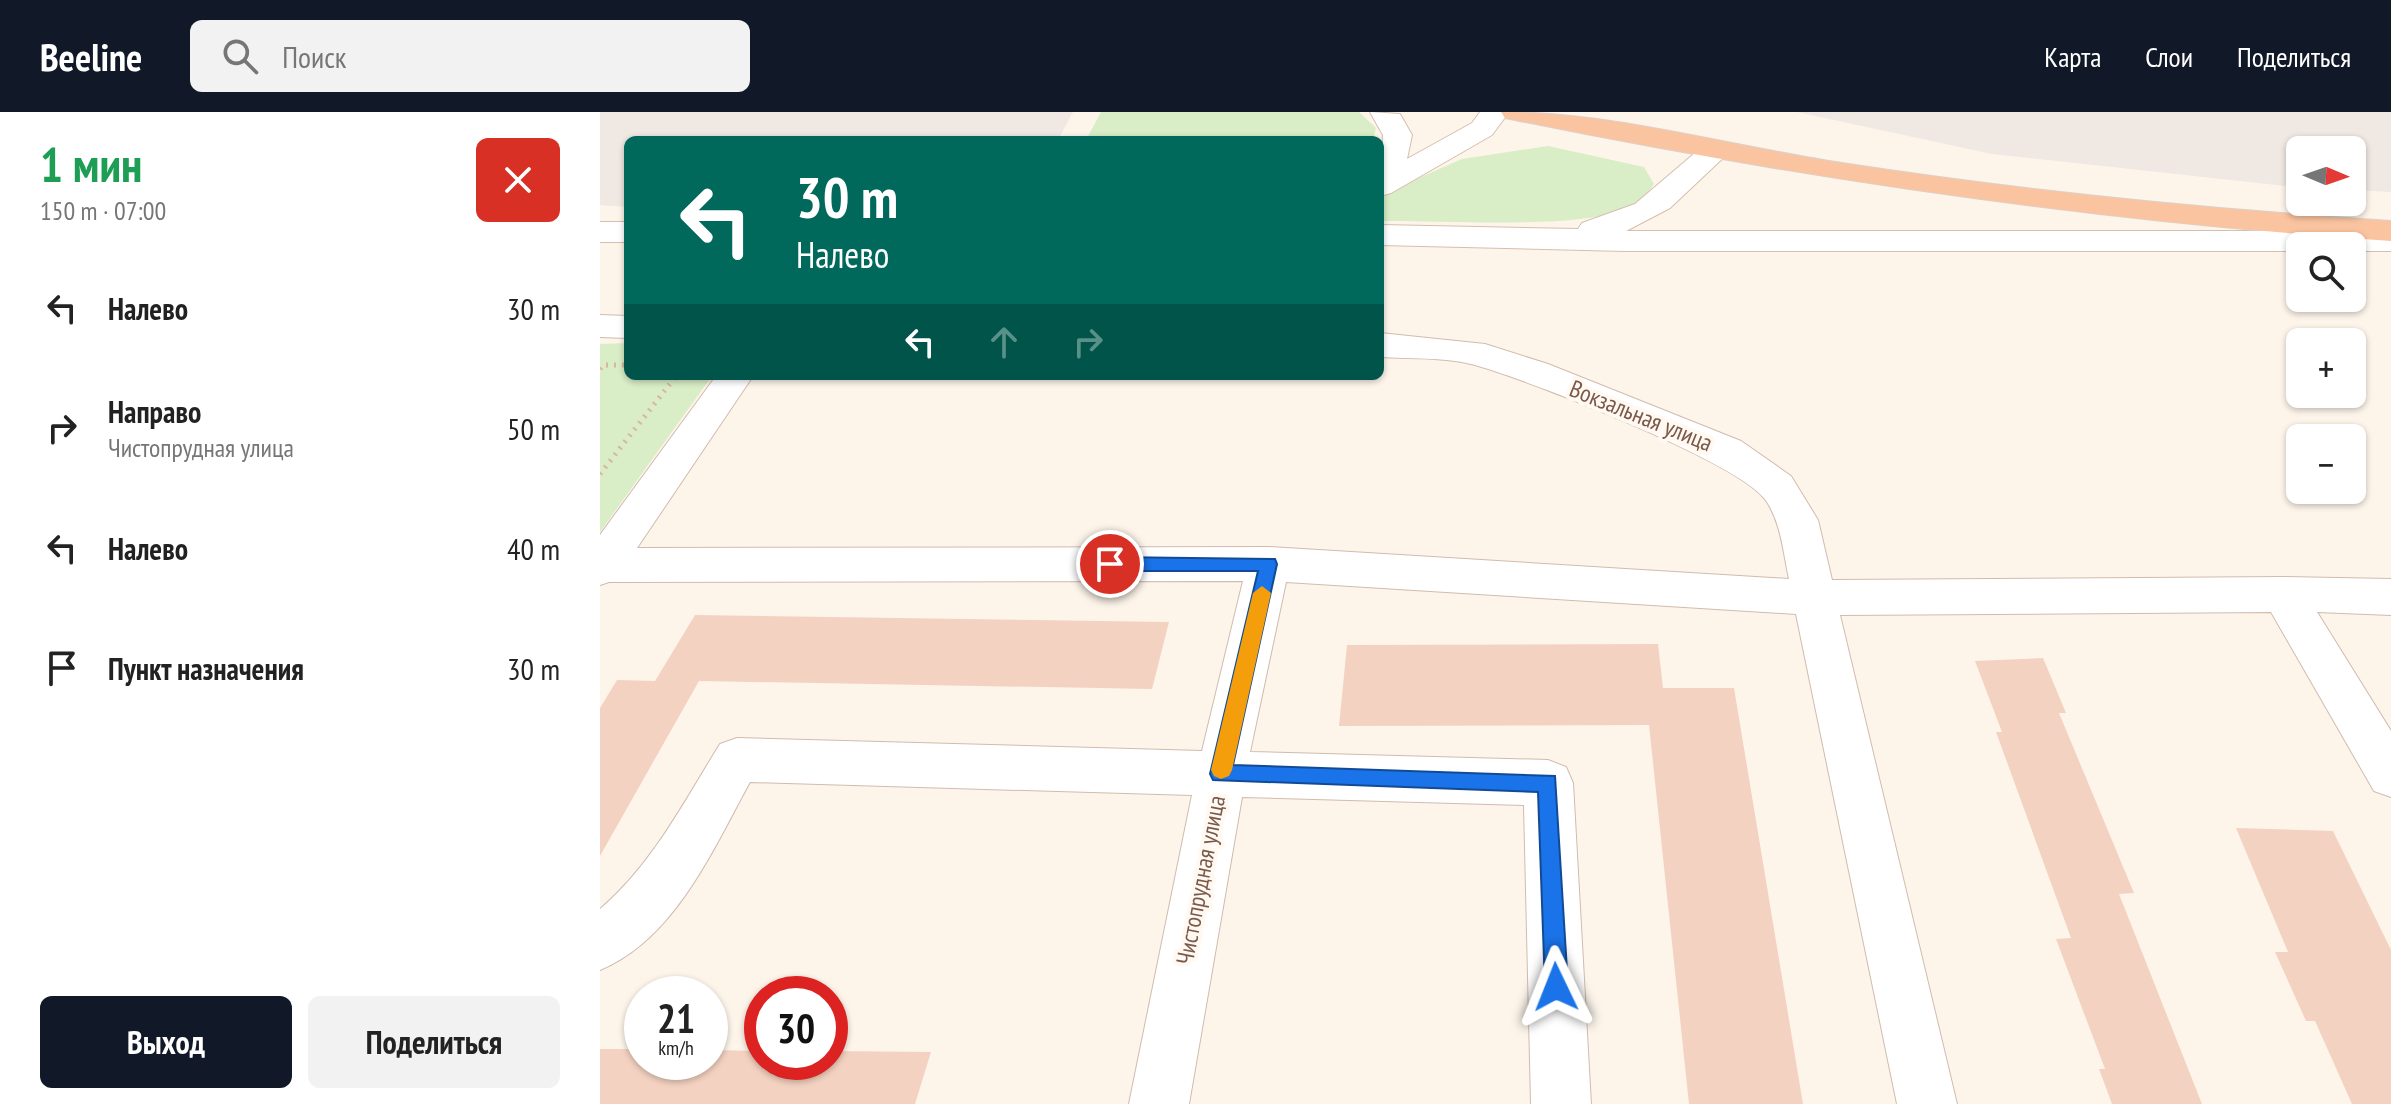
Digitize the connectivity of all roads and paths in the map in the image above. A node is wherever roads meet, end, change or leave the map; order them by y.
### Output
1 (1384, 112) edge
2 (1495, 112) edge
3 (1515, 112) edge
4 (1712, 153) junction
5 (1384, 167) edge
6 (1384, 185) edge
7 (2391, 231) edge
8 (600, 232) edge
9 (624, 232) edge
10 (1384, 235) edge
11 (1555, 237) junction
12 (2391, 241) edge
13 (600, 326) edge
14 (624, 327) edge
15 (1384, 345) edge
16 (624, 365) edge
17 (600, 369) edge
18 (673, 380) edge
19 (732, 380) edge
20 (600, 474) edge
21 (1268, 564) junction
22 (601, 566) edge
23 (2283, 594) junction
24 (2391, 597) edge
25 (1815, 598) junction
26 (1221, 774) junction
27 (2391, 775) edge
28 (600, 943) edge
29 (1159, 1104) edge
30 (1561, 1104) edge
31 (1927, 1104) edge

1 - 5 street
2 - 6 street
3 - 4 highway
4 - 7 highway
4 - 11 street
8 - 9 street
10 - 11 street
11 - 12 street
13 - 14 street
15 - 25 street, Вокзальная улица
16 - 17 path
18 - 20 path
19 - 22 street
21 - 22 street
21 - 25 street
21 - 26 street, Чистопрудная улица
23 - 24 street
23 - 25 street
23 - 27 street
25 - 31 street, Вокзальная улица
26 - 28 street
26 - 29 street, Чистопрудная улица
26 - 30 street

